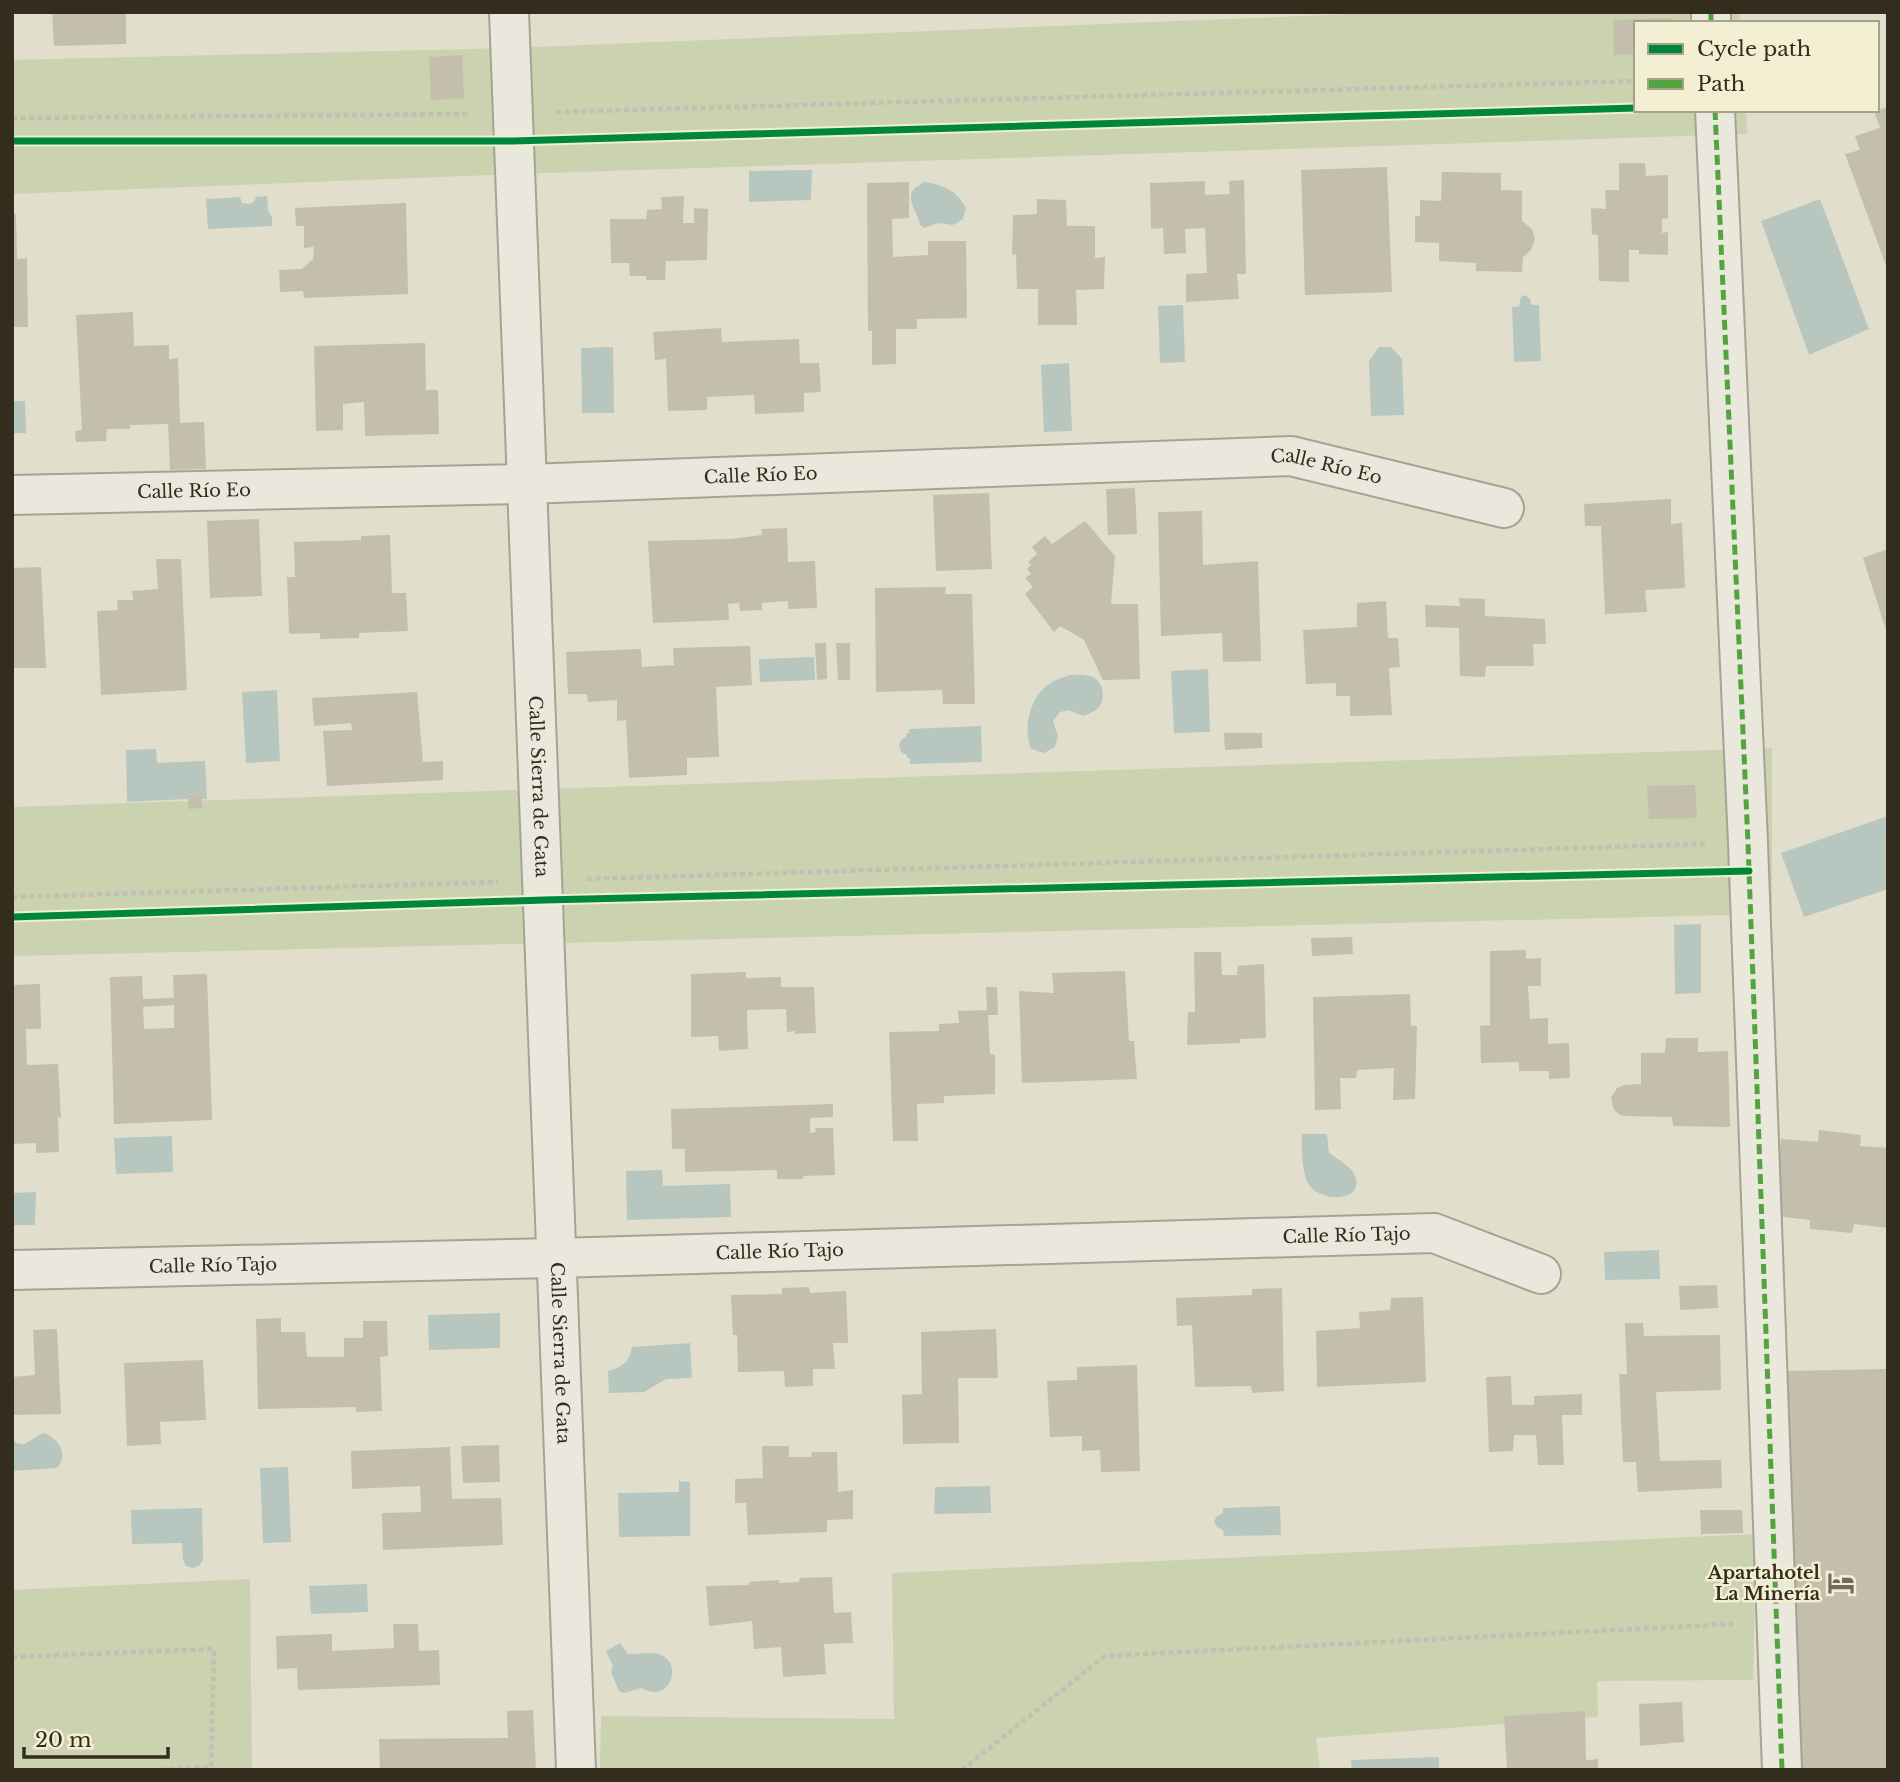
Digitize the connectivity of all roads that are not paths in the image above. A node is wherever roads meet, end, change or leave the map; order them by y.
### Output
1 (509, 12) edge
2 (1715, 112) edge
3 (527, 484) junction
4 (12, 495) edge
5 (1504, 509) dead end
6 (556, 1258) junction
7 (12, 1270) edge
8 (1541, 1275) dead end
9 (576, 1770) edge
10 (1782, 1770) edge

1 - 3 street, Calle Sierra de Gata
2 - 10 street
3 - 4 street, Calle Río Eo
3 - 5 street, Calle Río Eo
3 - 6 street, Calle Sierra de Gata
6 - 7 street, Calle Río Tajo
6 - 8 street, Calle Río Tajo
6 - 9 street, Calle Sierra de Gata

